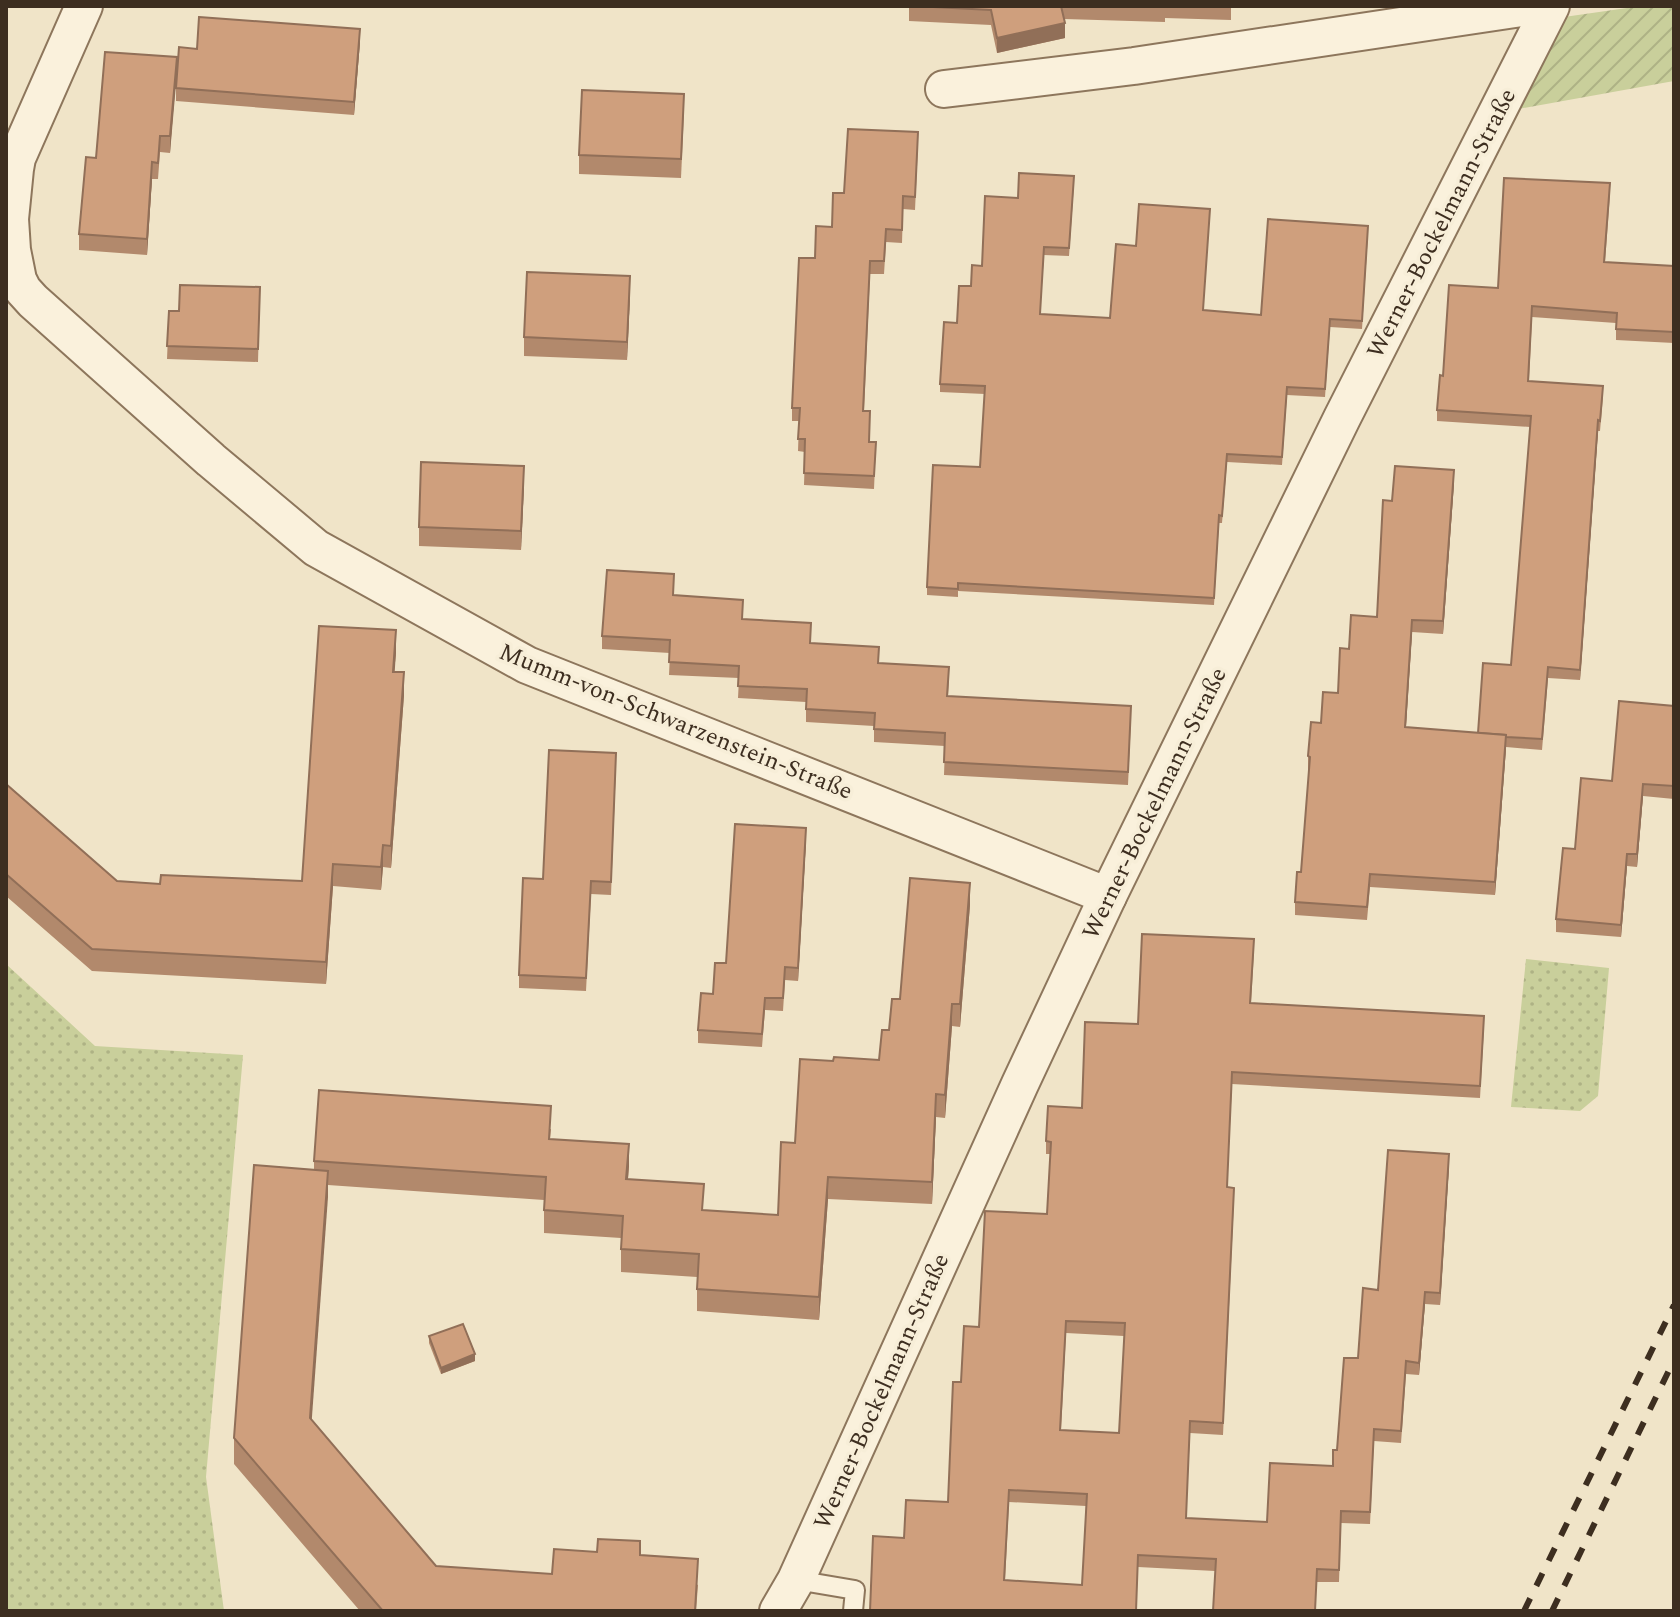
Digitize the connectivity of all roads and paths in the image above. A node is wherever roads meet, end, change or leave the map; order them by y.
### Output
1 (84, 6) edge
2 (1534, 6) edge
3 (1551, 6) edge
4 (944, 89) dead end
5 (1108, 896) junction
6 (796, 1580) junction
7 (778, 1611) edge
8 (853, 1611) edge

1 - 5 street, Mumm-von-Schwarzenstein-Straße
2 - 4 street
3 - 5 street, Werner-Bockelmann-Straße
5 - 6 street, Werner-Bockelmann-Straße
6 - 7 street, Werner-Bockelmann-Straße
6 - 8 lane

